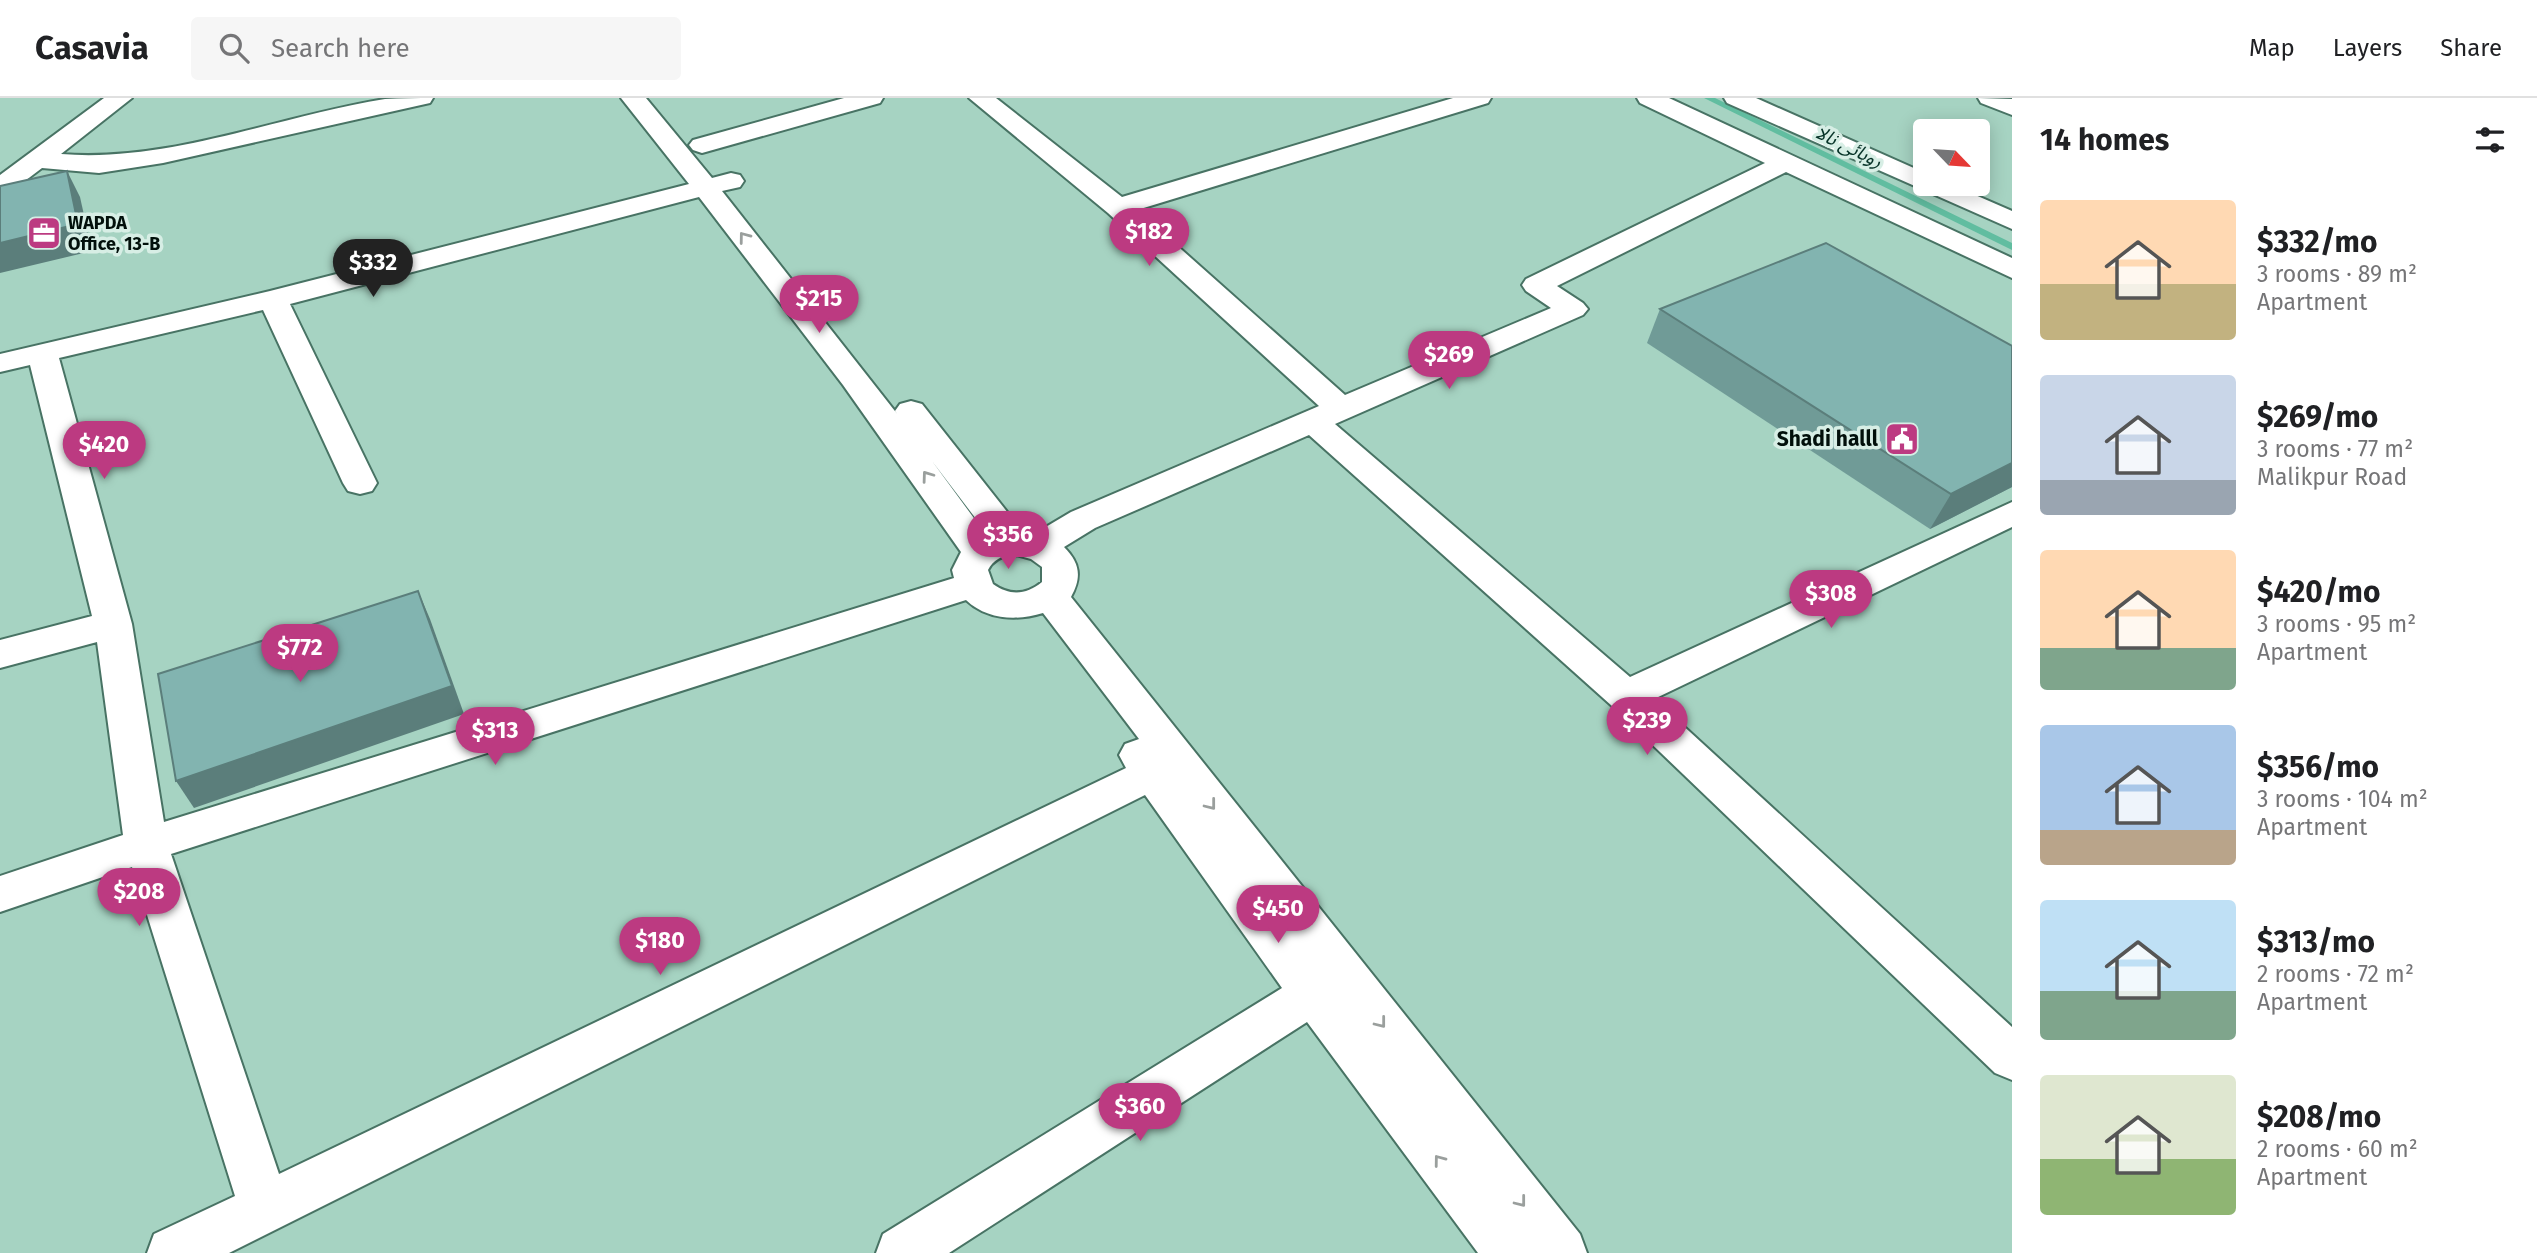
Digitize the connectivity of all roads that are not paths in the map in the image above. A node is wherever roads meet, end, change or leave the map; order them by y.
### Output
1 (120, 98) edge
2 (421, 98) edge
3 (633, 98) edge
4 (660, 98) edge
5 (871, 98) edge
6 (981, 98) edge
7 (1479, 98) edge
8 (1649, 98) edge
9 (1736, 98) edge
10 (1990, 98) edge
11 (2012, 108) edge
12 (702, 145) junction
13 (34, 160) junction
14 (1787, 162) junction
15 (1913, 177) edge
16 (719, 185) junction
17 (0, 187) edge
18 (1955, 196) edge
19 (1118, 207) junction
20 (2012, 222) edge
21 (2012, 269) edge
22 (273, 299) junction
23 (42, 352) junction
24 (0, 363) edge
25 (1327, 415) junction
26 (360, 483) dead end
27 (2012, 513) edge
28 (1001, 556) junction
29 (1039, 600) junction
30 (113, 624) junction
31 (0, 654) edge
32 (1626, 696) junction
33 (1165, 768) junction
34 (146, 845) junction
35 (0, 894) edge
36 (1327, 984) junction
37 (2006, 1042) edge
38 (265, 1208) junction
39 (173, 1253) edge
40 (902, 1253) edge
41 (1510, 1253) edge
42 (1561, 1253) edge

1 - 13 street
2 - 13 street
3 - 16 street
4 - 12 street
5 - 12 street
6 - 19 street
7 - 19 street
8 - 14 street
9 - 15 street
10 - 11 street
12 - 16 street
13 - 17 street
14 - 21 street
14 - 25 street
16 - 22 street
16 - 28 street
18 - 20 street
19 - 25 street
22 - 23 street
22 - 26 street
23 - 24 street
23 - 30 street
25 - 28 street
25 - 32 street
27 - 32 street
28 - 29 street
28 - 29 street
28 - 34 street
29 - 33 street
30 - 31 street
30 - 34 street
32 - 37 street
33 - 36 street
33 - 38 street
34 - 35 street
34 - 38 street
36 - 40 street
41 -> 36 street
36 -> 42 street
38 - 39 street

